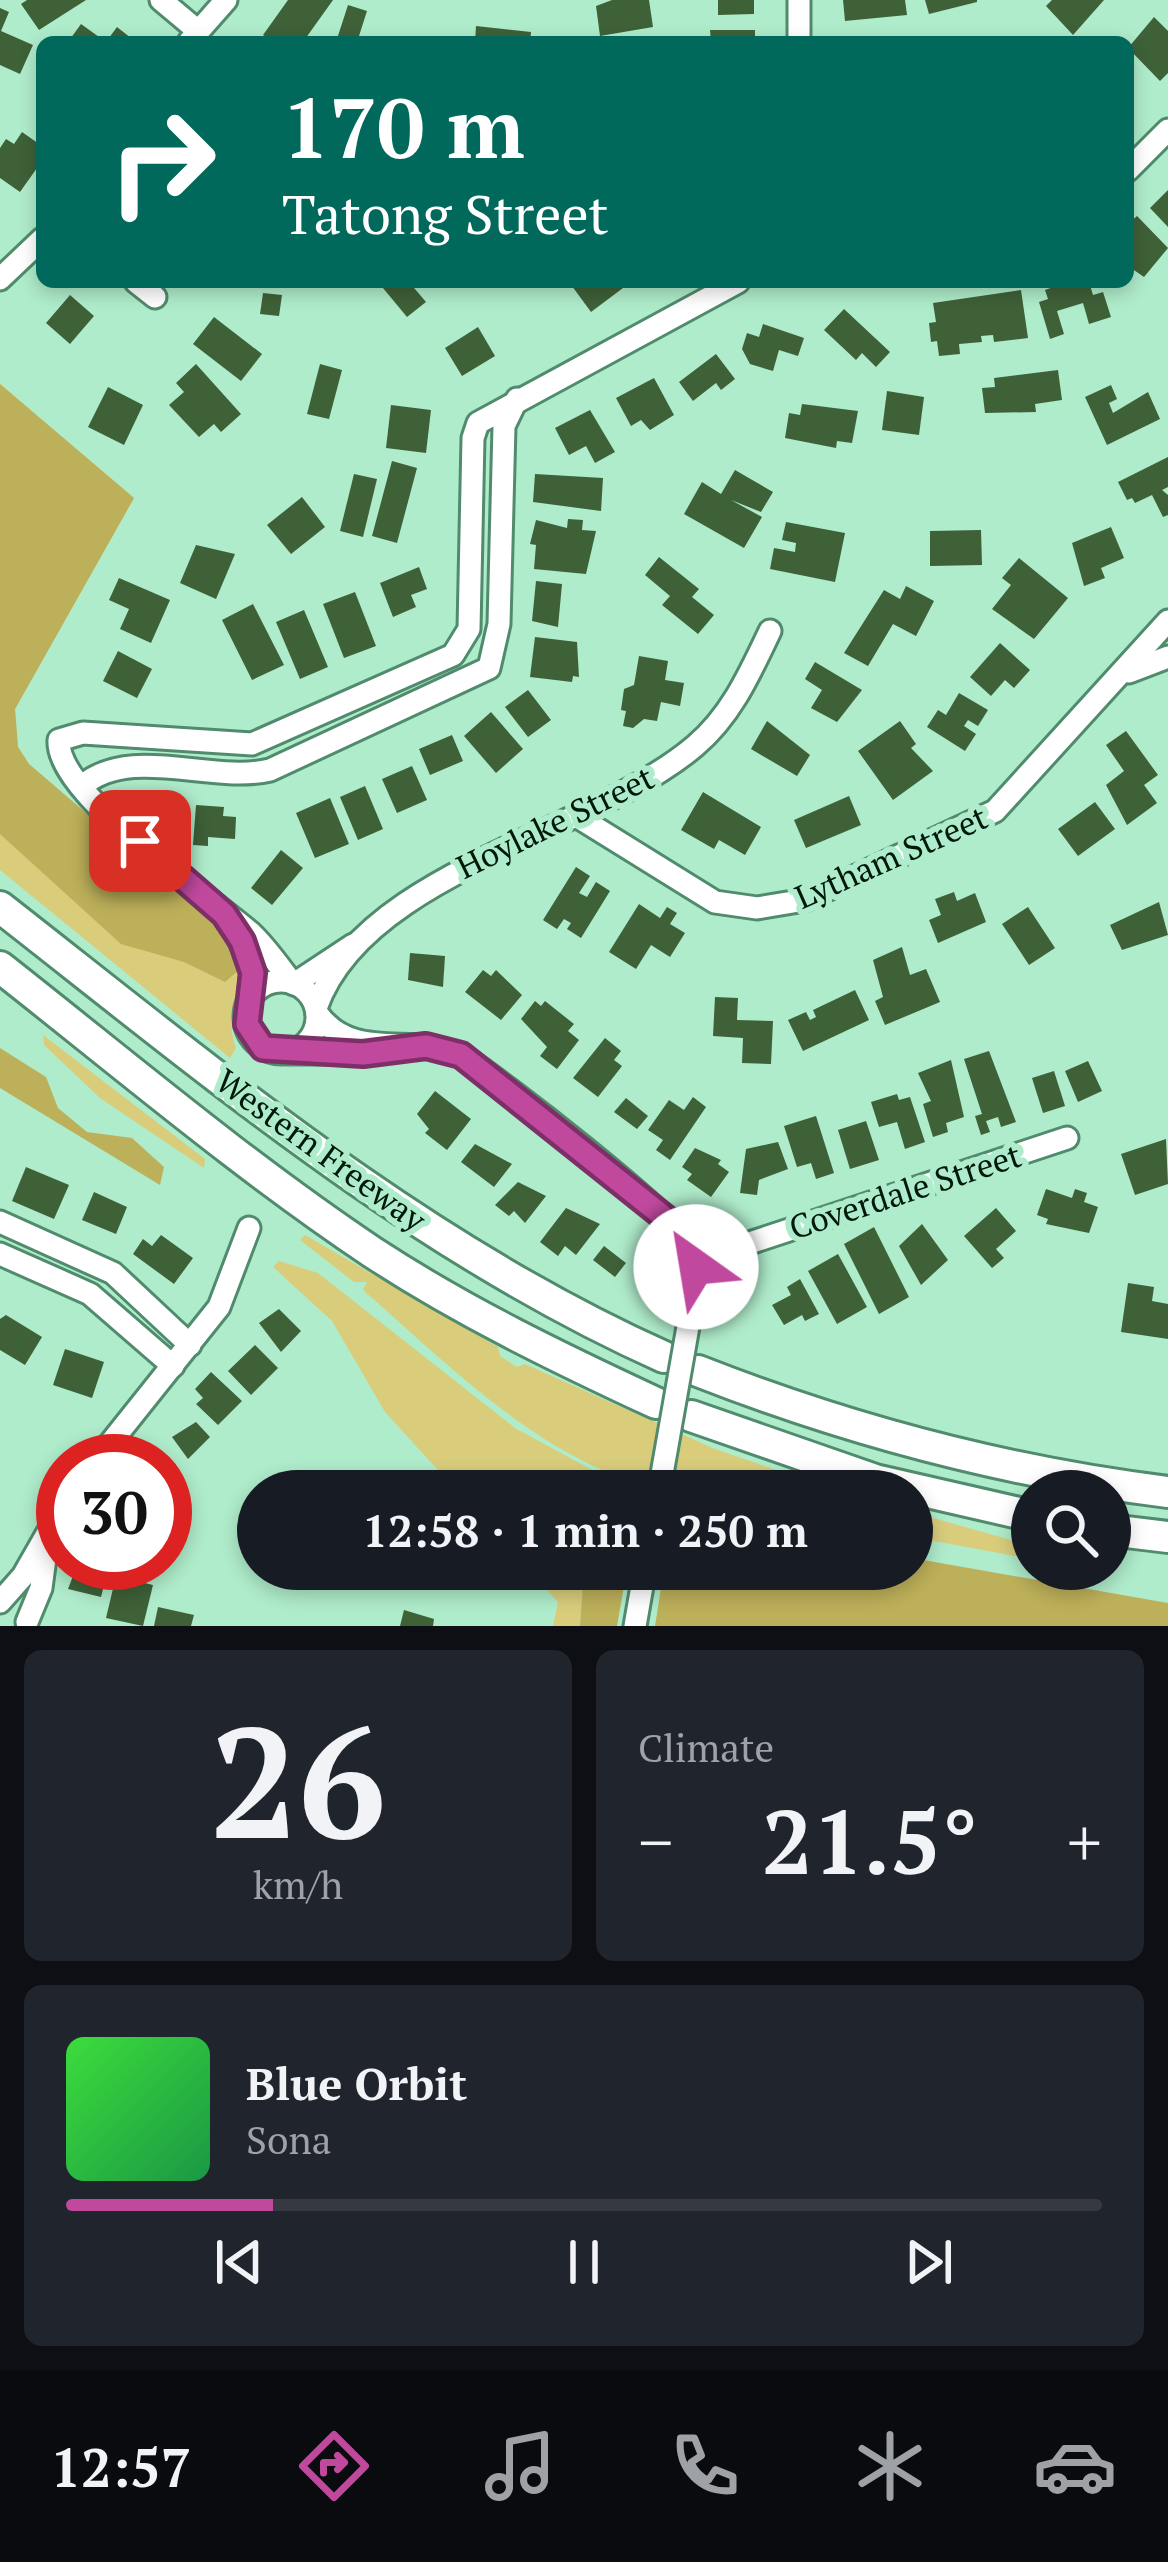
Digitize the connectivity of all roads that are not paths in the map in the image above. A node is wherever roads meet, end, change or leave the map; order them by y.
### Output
1 (160, 0) edge
2 (226, 0) edge
3 (800, 0) edge
4 (194, 36) edge
5 (799, 36) edge
6 (1168, 130) edge
7 (1134, 164) edge
8 (36, 245) edge
9 (0, 279) edge
10 (144, 288) edge
11 (727, 288) edge
12 (155, 297) dead end
13 (518, 398) junction
14 (1168, 620) edge
15 (770, 631) dead end
16 (1168, 657) edge
17 (1106, 692) junction
18 (82, 786) junction
19 (578, 817) junction
20 (0, 907) edge
21 (224, 914) junction
22 (364, 940) junction
23 (0, 967) edge
24 (293, 984) junction
25 (248, 1007) junction
26 (316, 1011) junction
27 (395, 1047) junction
28 (286, 1053) junction
29 (1067, 1138) dead end
30 (0, 1222) edge
31 (249, 1228) dead end
32 (0, 1254) edge
33 (695, 1261) junction
34 (190, 1345) junction
35 (664, 1358) dead end
36 (173, 1366) junction
37 (698, 1371) dead end
38 (656, 1402) dead end
39 (691, 1416) dead end
40 (119, 1434) edge
41 (663, 1470) edge
42 (1168, 1492) edge
43 (1011, 1511) edge
44 (1131, 1533) edge
45 (1168, 1537) edge
46 (36, 1554) edge
47 (39, 1590) edge
48 (642, 1590) edge
49 (14, 1616) edge
50 (635, 1626) edge

1 - 4 street
2 - 4 street
3 - 5 street
6 - 7 street
8 - 9 street
10 - 12 street
11 - 13 street
13 - 18 street
13 - 18 street
14 - 17 street, Lytham Street
15 - 19 street, Hoylake Street
16 - 17 street, Lytham Street
17 - 19 street, Lytham Street
18 - 21 street
19 - 22 street, Hoylake Street
20 - 35 highway, Western Freeway
21 - 24 street
21 - 25 street
22 - 24 street, Hoylake Street
22 - 26 street, Hoylake Street
23 - 38 highway, Western Freeway
24 - 25 street
24 - 26 street
25 - 28 street
26 - 27 street
26 - 28 street
27 - 28 street
27 - 33 street
29 - 33 street, Coverdale Street
30 - 34 street
31 - 34 street
32 - 36 street
33 - 41 street, bridge
34 - 36 street
36 - 40 street
37 - 42 highway
39 - 43 highway
44 - 45 highway
46 - 49 street
47 - 49 street
48 - 50 street

